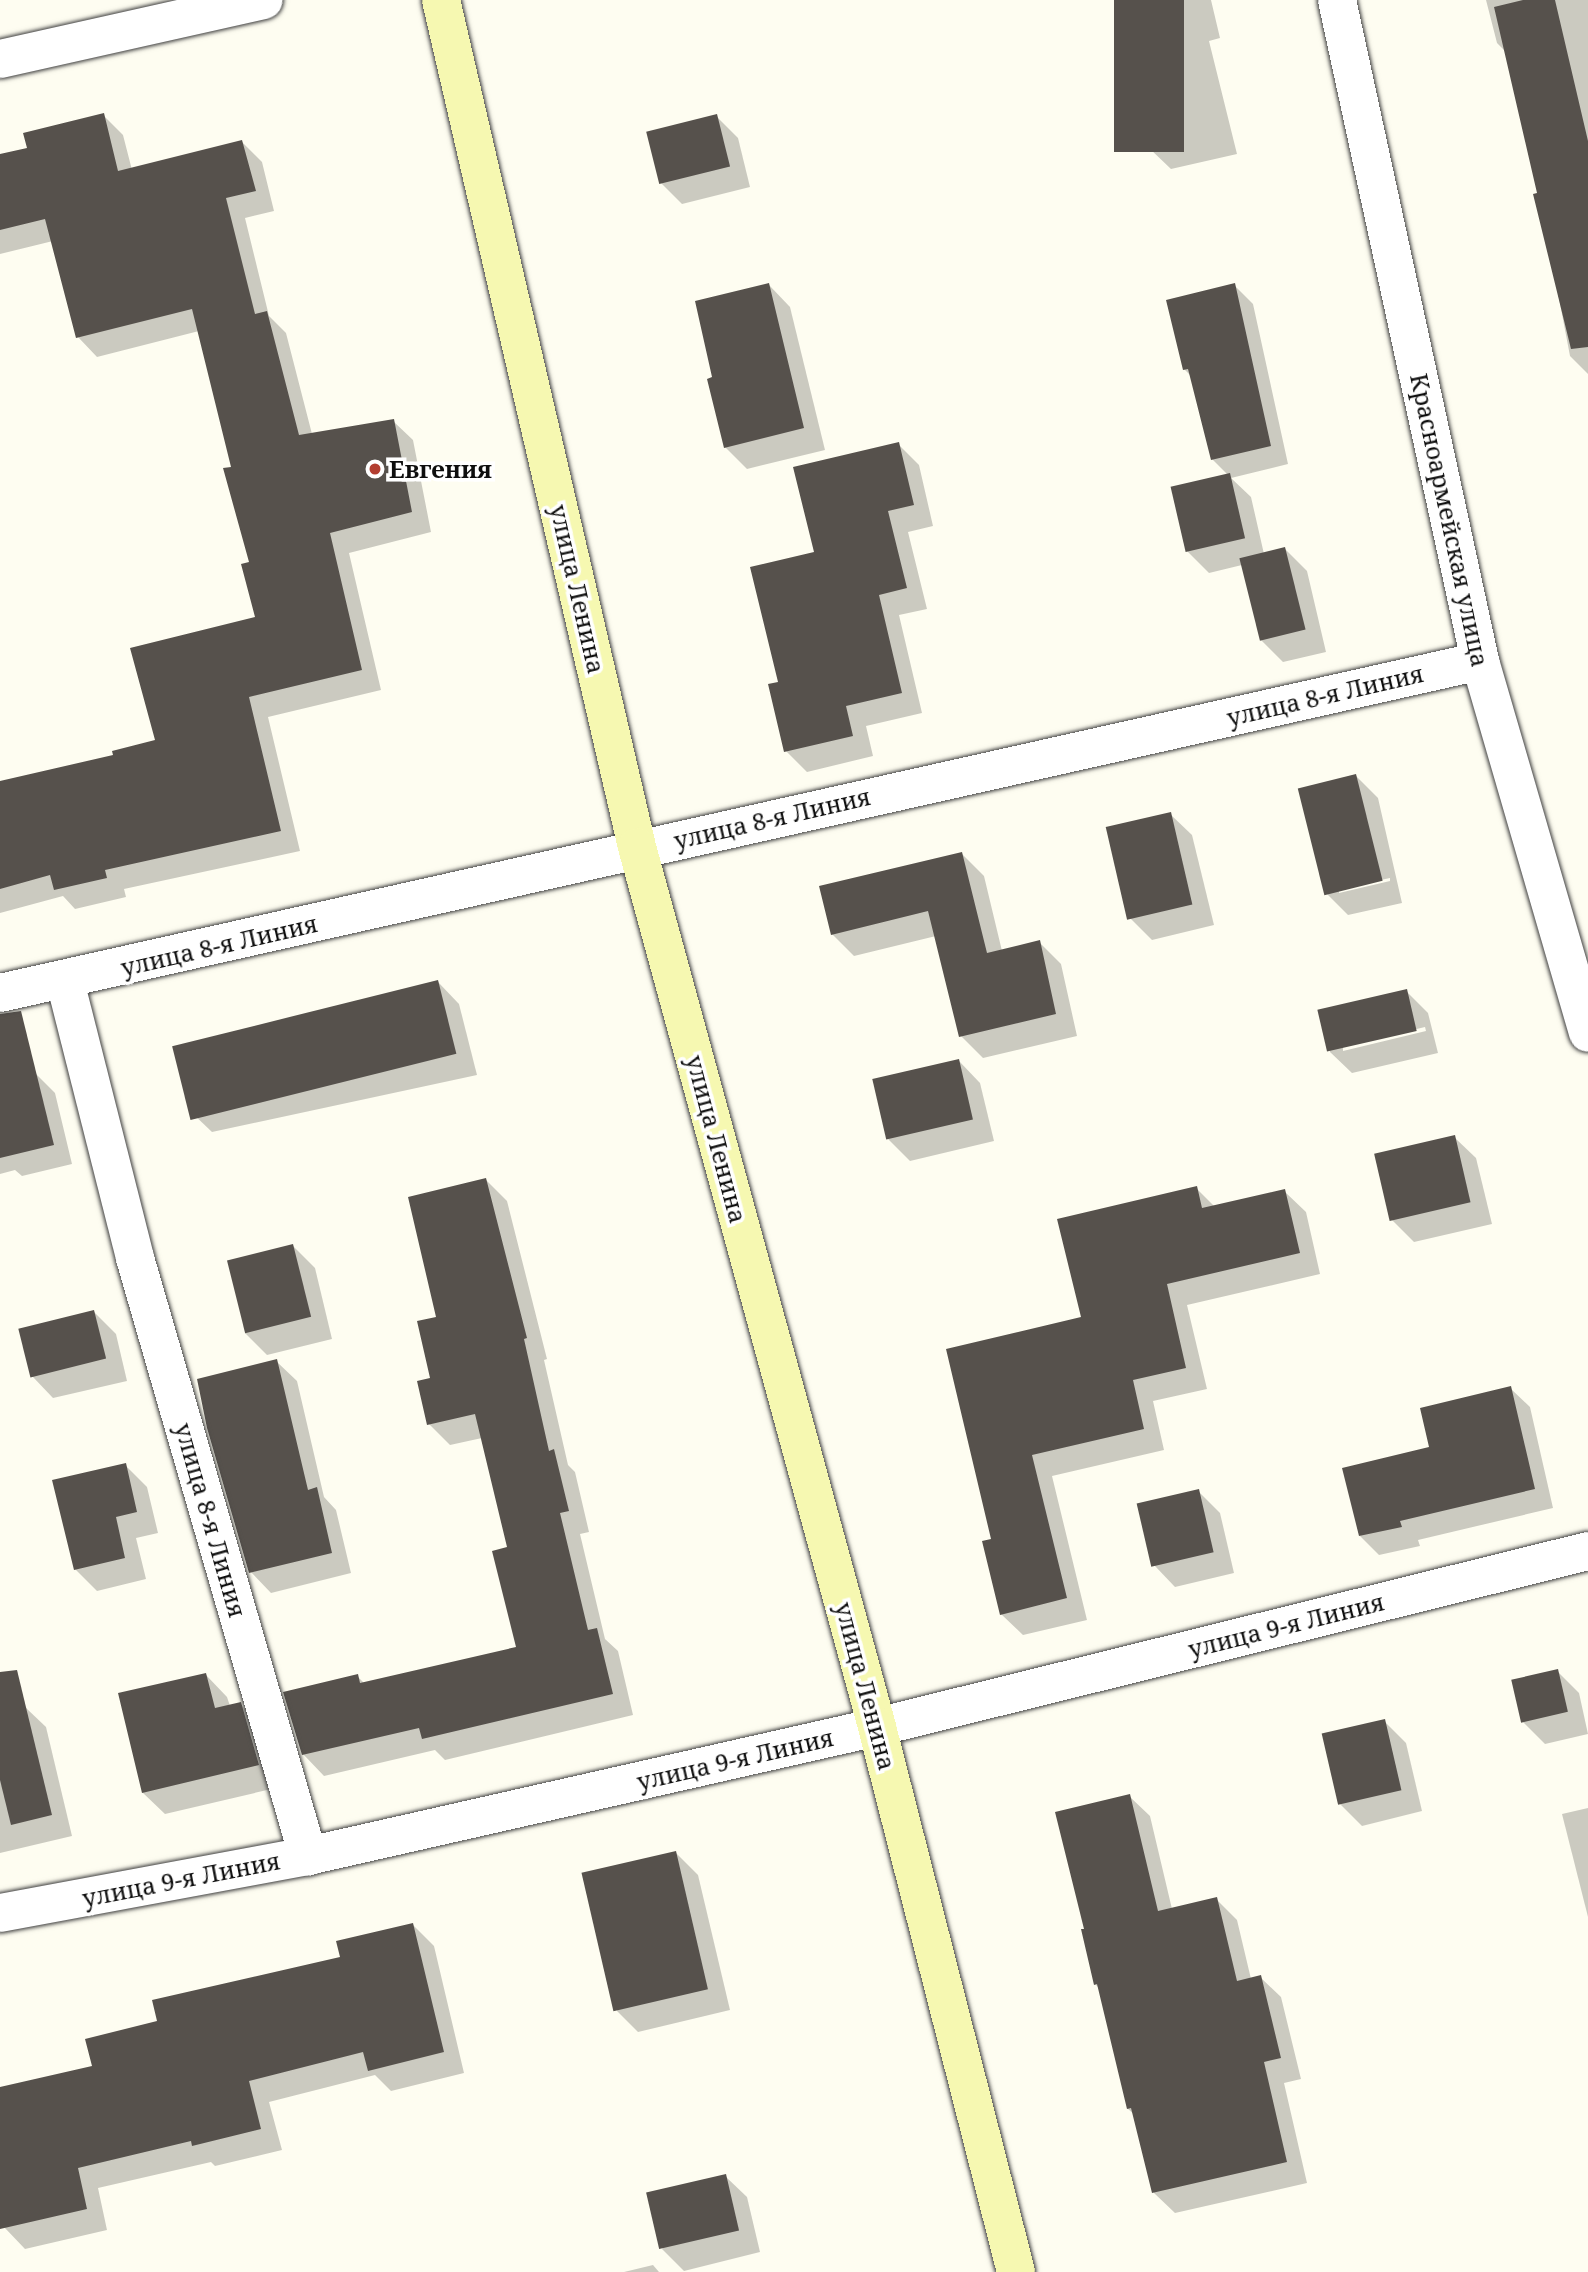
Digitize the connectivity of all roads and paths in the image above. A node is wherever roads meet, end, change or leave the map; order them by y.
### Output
1 (263, 0) edge
2 (441, 0) edge
3 (1337, 0) edge
4 (0, 59) edge
5 (1480, 660) junction
6 (637, 848) junction
7 (65, 981) junction
8 (0, 993) edge
9 (1588, 1033) edge
10 (1588, 1551) edge
11 (877, 1727) junction
12 (308, 1856) junction
13 (0, 1913) edge
14 (1016, 2272) edge

1 - 4 street
2 - 6 main road, улица Ленина
3 - 5 street, Красноармейская улица
5 - 6 street, улица 8-я Линия
5 - 9 street, Красноармейская улица
6 - 7 street, улица 8-я Линия
6 - 11 main road, улица Ленина
7 - 8 street, улица 8-я Линия
7 - 12 street, улица 8-я Линия
10 - 11 street, улица 9-я Линия
11 - 12 street, улица 9-я Линия
11 - 14 main road, улица Ленина
12 - 13 street, улица 9-я Линия

